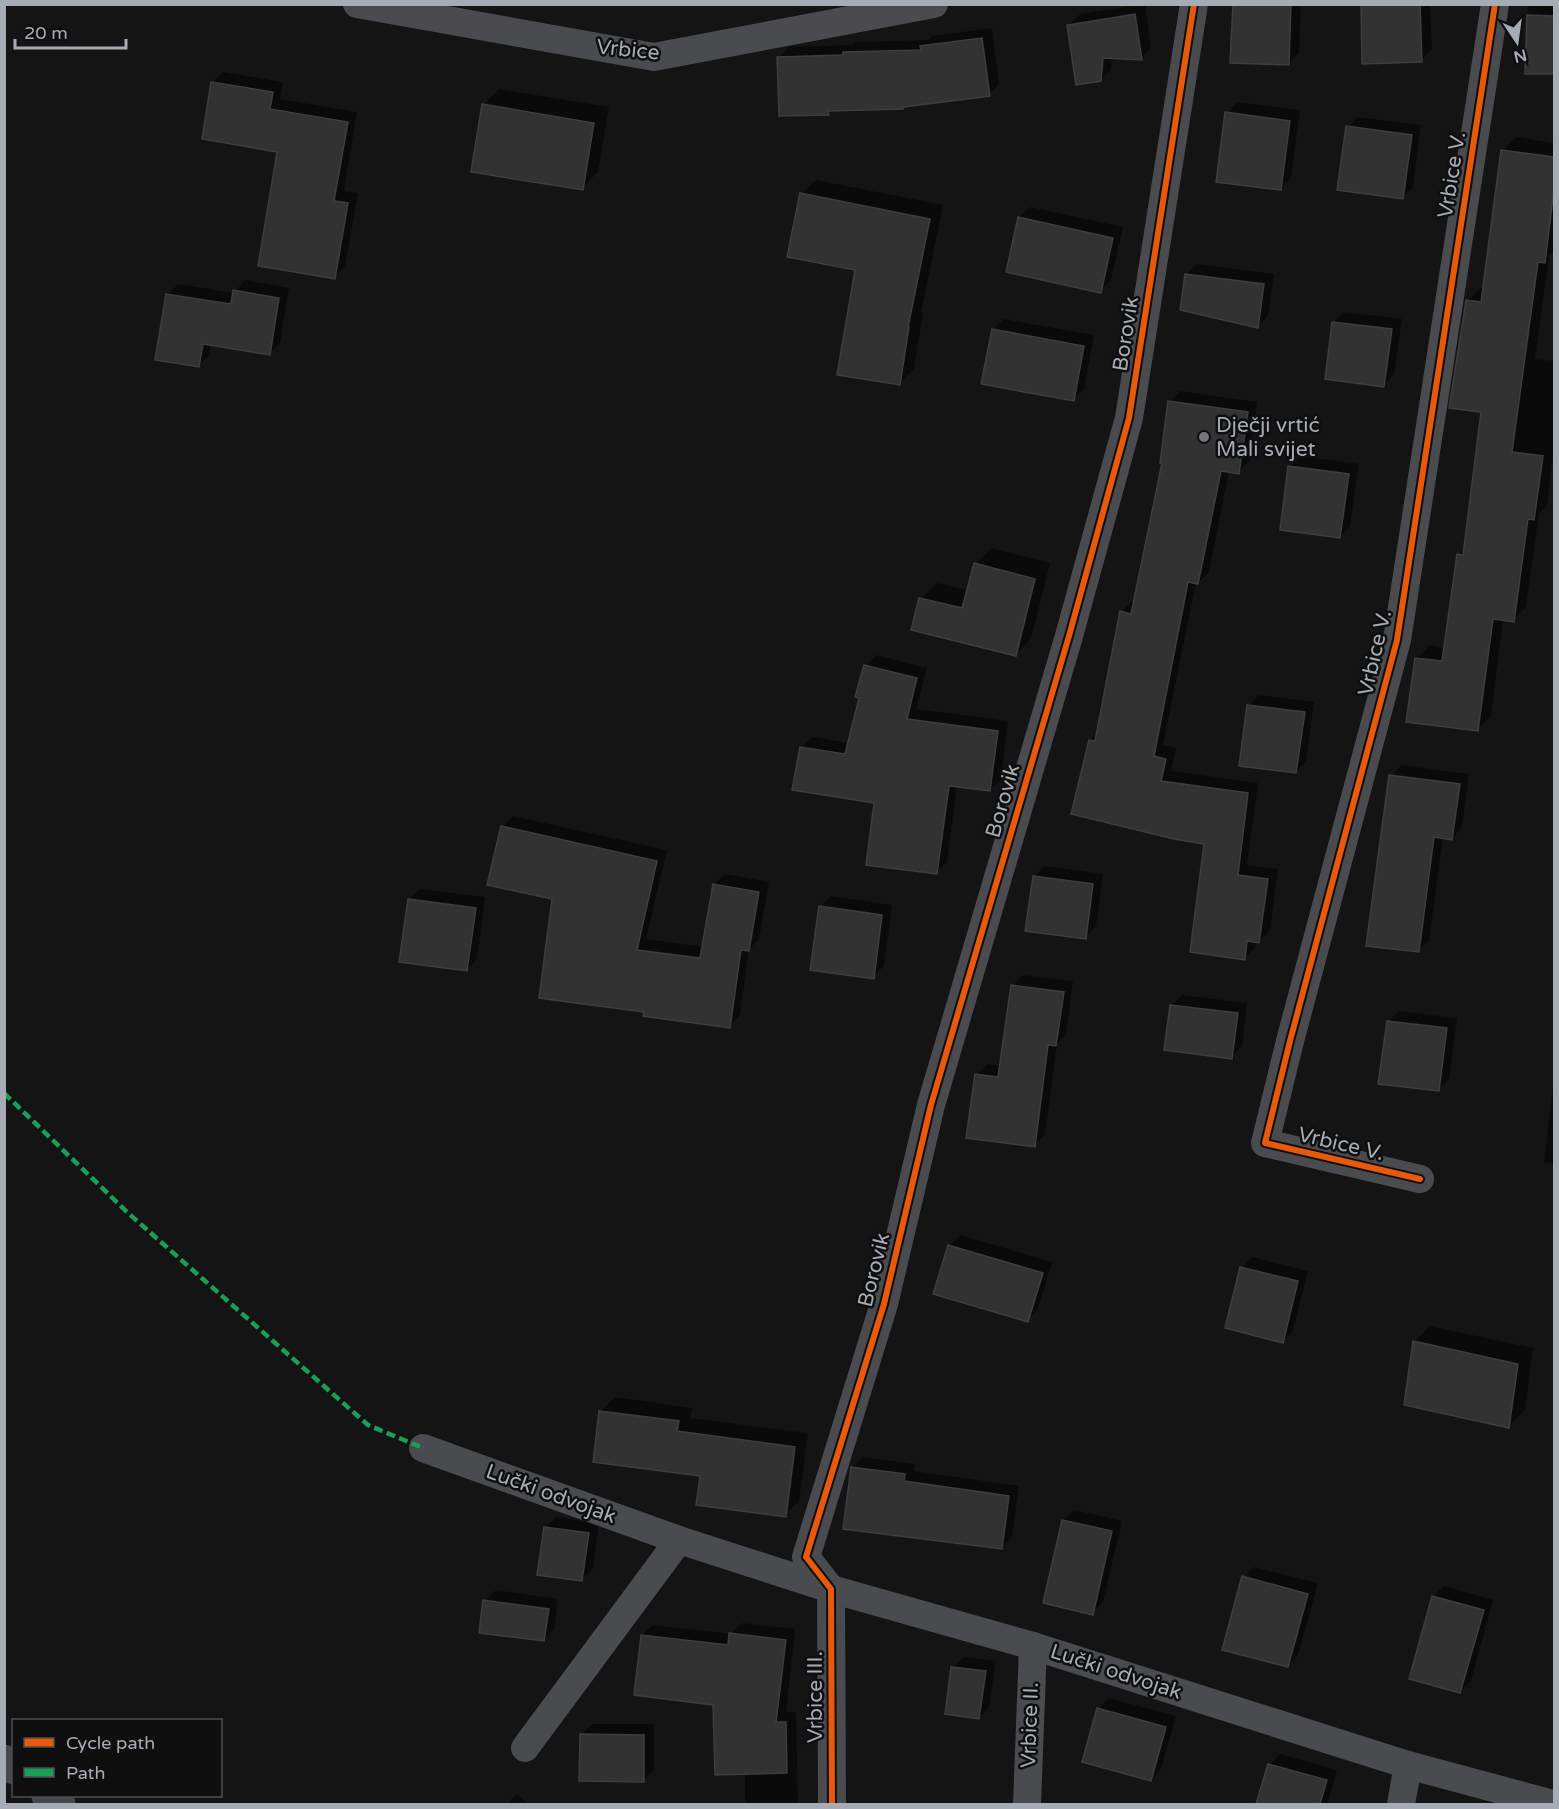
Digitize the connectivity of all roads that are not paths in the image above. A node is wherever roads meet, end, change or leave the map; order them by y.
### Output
1 (357, 4) edge
2 (934, 4) edge
3 (1194, 4) edge
4 (1495, 4) edge
5 (1420, 1179) dead end
6 (423, 1448) dead end
7 (678, 1540) junction
8 (831, 1589) junction
9 (1033, 1646) junction
10 (525, 1748) dead end
11 (1408, 1765) junction
12 (832, 1804) edge
13 (1027, 1804) edge
14 (1401, 1804) edge
15 (1553, 1804) edge

1 - 2 street, Vrbice
3 - 8 street, Borovik
4 - 5 street, Vrbice V.
6 - 7 street, Lučki odvojak
7 - 8 street, Lučki odvojak
7 - 10 street
8 - 9 street, Lučki odvojak
8 - 12 street, Vrbice III.
9 - 11 street, Lučki odvojak
9 - 13 street, Vrbice II.
11 - 14 street
11 - 15 street, Lučki odvojak

